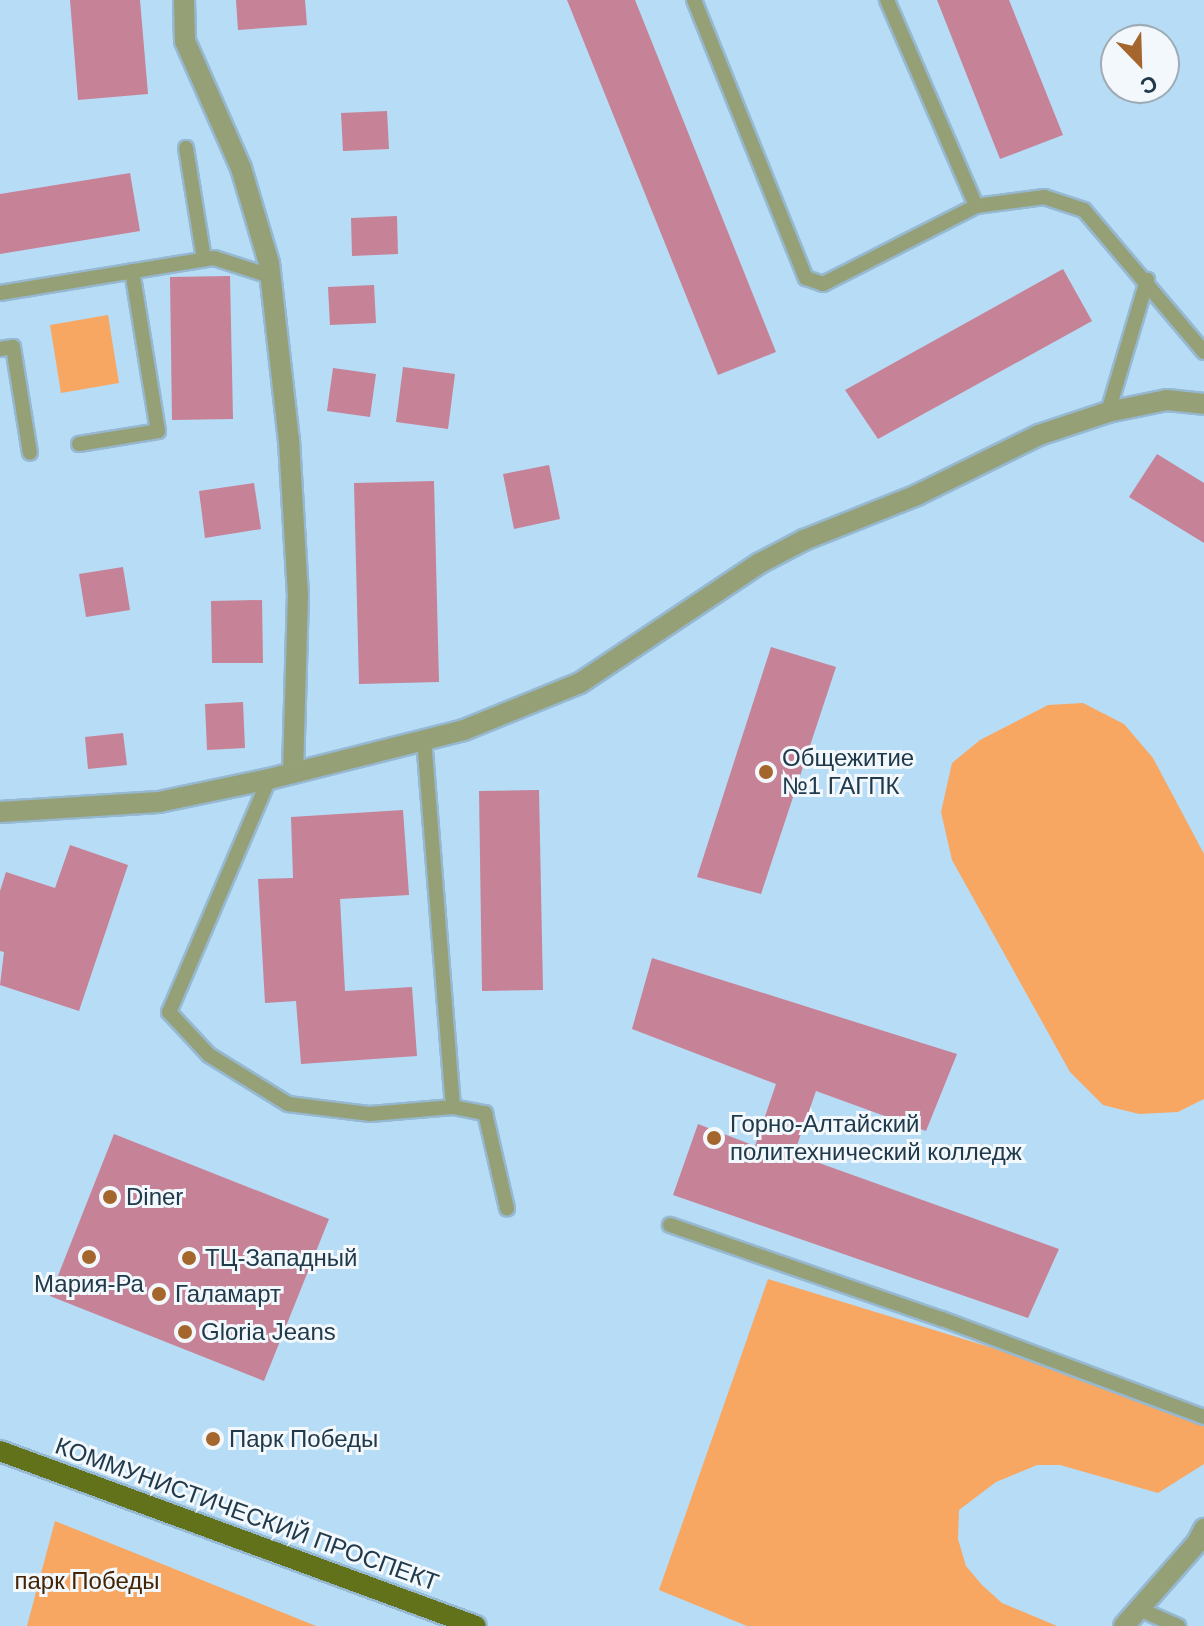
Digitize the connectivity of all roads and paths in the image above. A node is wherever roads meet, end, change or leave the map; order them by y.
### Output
1 (184, 0) edge
2 (694, 0) edge
3 (887, 0) edge
4 (186, 148) dead end
5 (976, 206) junction
6 (204, 259) junction
7 (132, 271) junction
8 (270, 276) junction
9 (1147, 280) junction
10 (0, 293) edge
11 (0, 349) edge
12 (1204, 352) edge
13 (1204, 404) edge
14 (1108, 412) junction
15 (79, 444) dead end
16 (30, 453) dead end
17 (424, 740) junction
18 (293, 773) junction
19 (269, 779) junction
20 (0, 812) edge
21 (453, 1107) junction
22 (507, 1208) dead end
23 (670, 1225) dead end
24 (1204, 1417) edge
25 (0, 1451) edge
26 (1204, 1529) edge
27 (1139, 1609) junction
28 (476, 1626) edge
29 (1124, 1626) edge
30 (1178, 1626) edge

1 - 8 street
2 - 5 lane
3 - 5 lane
4 - 6 lane
5 - 9 lane
6 - 7 lane
6 - 8 lane
7 - 10 lane
7 - 15 lane
8 - 18 street
9 - 12 lane
9 - 14 lane
11 - 16 lane
13 - 14 street
14 - 17 street
17 - 18 street
17 - 21 lane
18 - 19 street
19 - 20 street
19 - 21 lane
21 - 22 lane
23 - 24 lane
25 - 28 main road, КОММУНИСТИЧЕСКИЙ ПРОСПЕКТ
26 - 27 street
27 - 29 street
27 - 30 lane

